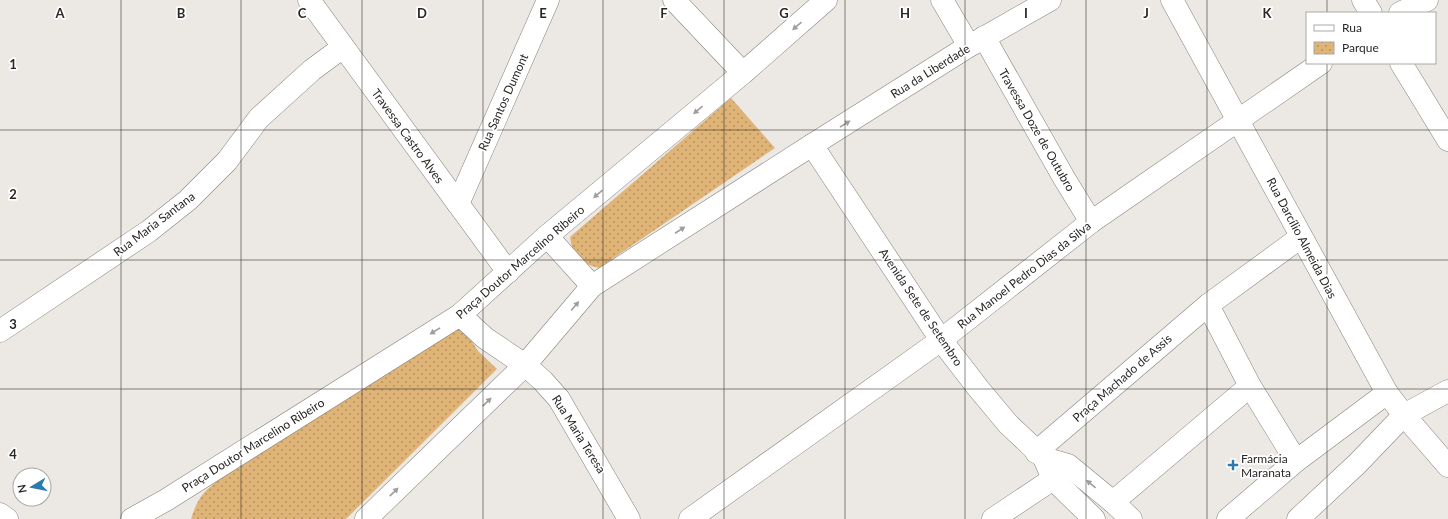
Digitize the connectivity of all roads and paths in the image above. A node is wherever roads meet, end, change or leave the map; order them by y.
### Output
1 (309, 0) edge
2 (548, 0) edge
3 (674, 0) edge
4 (826, 0) edge
5 (942, 0) edge
6 (1050, 0) edge
7 (1172, 0) edge
8 (1363, 0) edge
9 (1426, 0) edge
10 (1370, 12) edge
11 (1402, 12) edge
12 (977, 42) junction
13 (343, 47) junction
14 (1320, 64) edge
15 (1402, 64) edge
16 (743, 73) junction
17 (1239, 120) junction
18 (1448, 140) edge
19 (812, 145) junction
20 (458, 204) junction
21 (1091, 222) junction
22 (547, 236) junction
23 (1301, 237) junction
24 (508, 272) junction
25 (592, 286) junction
26 (1208, 305) junction
27 (460, 315) junction
28 (0, 331) edge
29 (941, 340) junction
30 (525, 365) junction
31 (1250, 386) junction
32 (1448, 391) edge
33 (1387, 393) junction
34 (1404, 415) junction
35 (1040, 455) junction
36 (1296, 461) junction
37 (1448, 466) edge
38 (1061, 472) junction
39 (1113, 502) junction
40 (166, 509) edge
41 (0, 514) edge
42 (7, 519) edge
43 (132, 519) edge
44 (366, 519) edge
45 (629, 519) edge
46 (690, 519) edge
47 (992, 519) edge
48 (1094, 519) edge
49 (1130, 519) edge
50 (1228, 519) edge
51 (1298, 519) edge

1 - 13 street, Travessa Castro Alves
2 - 20 street, Rua Santos Dumont
3 - 16 street
4 -> 16 street, Praça Doutor Marcelino Ribeiro
5 - 12 street
6 - 12 street, Rua da Liberdade
7 - 17 street, Rua Darcílio Almeida Dias
8 - 10 street
9 - 11 street
19 -> 12 street, Rua da Liberdade
12 - 21 street, Travessa Doze de Outubro
13 - 20 street, Travessa Castro Alves
13 - 28 street, Rua Maria Santana
14 - 17 street, Rua Manoel Pedro Dias da Silva
15 - 18 street
16 -> 22 street, Praça Doutor Marcelino Ribeiro
17 - 21 street, Rua Manoel Pedro Dias da Silva
17 - 23 street, Rua Darcílio Almeida Dias
25 -> 19 street
19 - 29 street, Avenida Sete de Setembro
20 - 24 street, Travessa Castro Alves
21 - 29 street, Rua Manoel Pedro Dias da Silva
22 - 24 street, Praça Doutor Marcelino Ribeiro
22 - 25 street
23 - 26 street, Praça Machado de Assis
23 - 33 street, Rua Darcílio Almeida Dias
24 - 27 street, Praça Doutor Marcelino Ribeiro
30 -> 25 street
26 - 31 street
26 - 35 street, Praça Machado de Assis
27 - 30 street, Rua Maria Teresa
27 -> 40 street, Praça Doutor Marcelino Ribeiro
29 - 35 street, Avenida Sete de Setembro
29 - 46 street, Rua Manoel Pedro Dias da Silva
44 -> 30 street
30 - 45 street, Rua Maria Teresa
31 - 36 street
31 - 39 street
32 - 34 street
33 - 34 street, Rua Darcílio Almeida Dias
33 - 36 street
34 - 37 street, Rua Darcílio Almeida Dias
34 - 51 street
35 - 38 street, Avenida Sete de Setembro
36 - 50 street
39 -> 38 street, Avenida Sete de Setembro
38 - 47 street
38 - 48 street, Avenida Sete de Setembro
39 - 49 street, Avenida Sete de Setembro
40 - 43 street, Praça Doutor Marcelino Ribeiro
41 - 42 street

